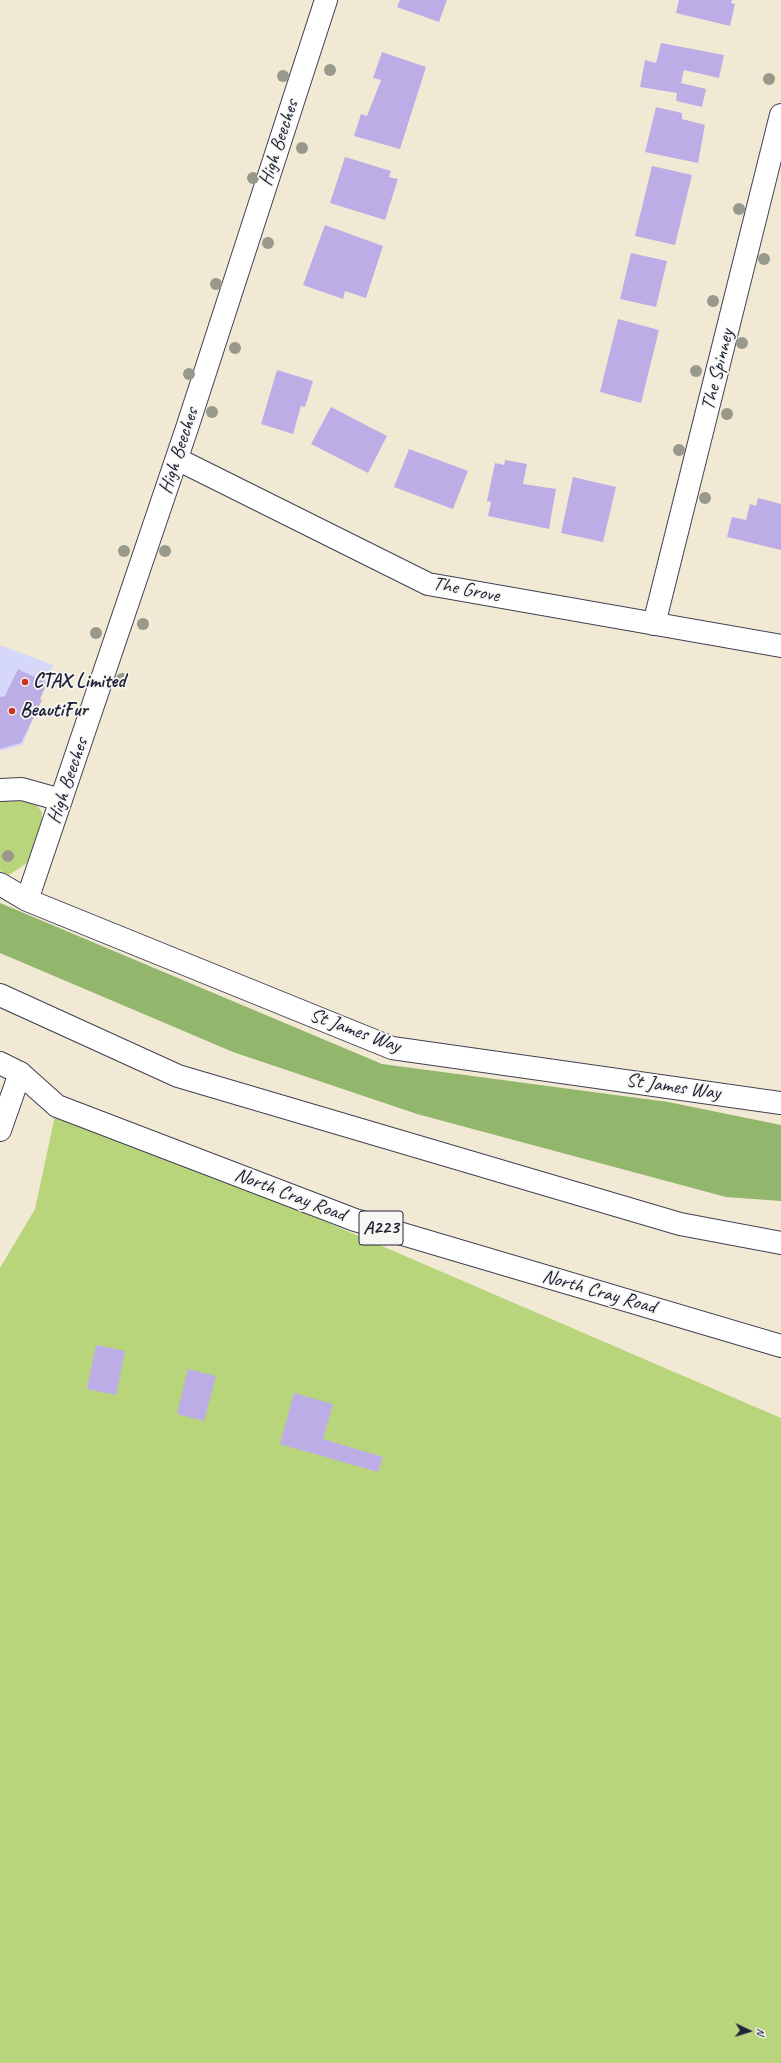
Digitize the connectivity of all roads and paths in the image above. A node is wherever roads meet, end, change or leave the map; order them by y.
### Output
1 (326, 0) edge
2 (781, 115) edge
3 (177, 459) junction
4 (654, 624) junction
5 (781, 646) edge
6 (0, 790) edge
7 (60, 800) junction
8 (0, 884) edge
9 (27, 900) junction
10 (0, 995) edge
11 (0, 1063) edge
12 (20, 1073) junction
13 (781, 1102) edge
14 (0, 1130) edge
15 (781, 1243) edge
16 (781, 1346) edge

1 - 3 street, High Beeches
2 - 4 street, The Spinney
3 - 4 street, The Grove
3 - 7 street, High Beeches
4 - 5 street, The Grove
6 - 7 street
7 - 9 street, High Beeches
8 - 9 street, St James Way
9 - 13 street, St James Way
10 - 15 street
11 - 12 street, North Cray Road / A223
12 - 14 street
12 - 16 street, North Cray Road / A223

